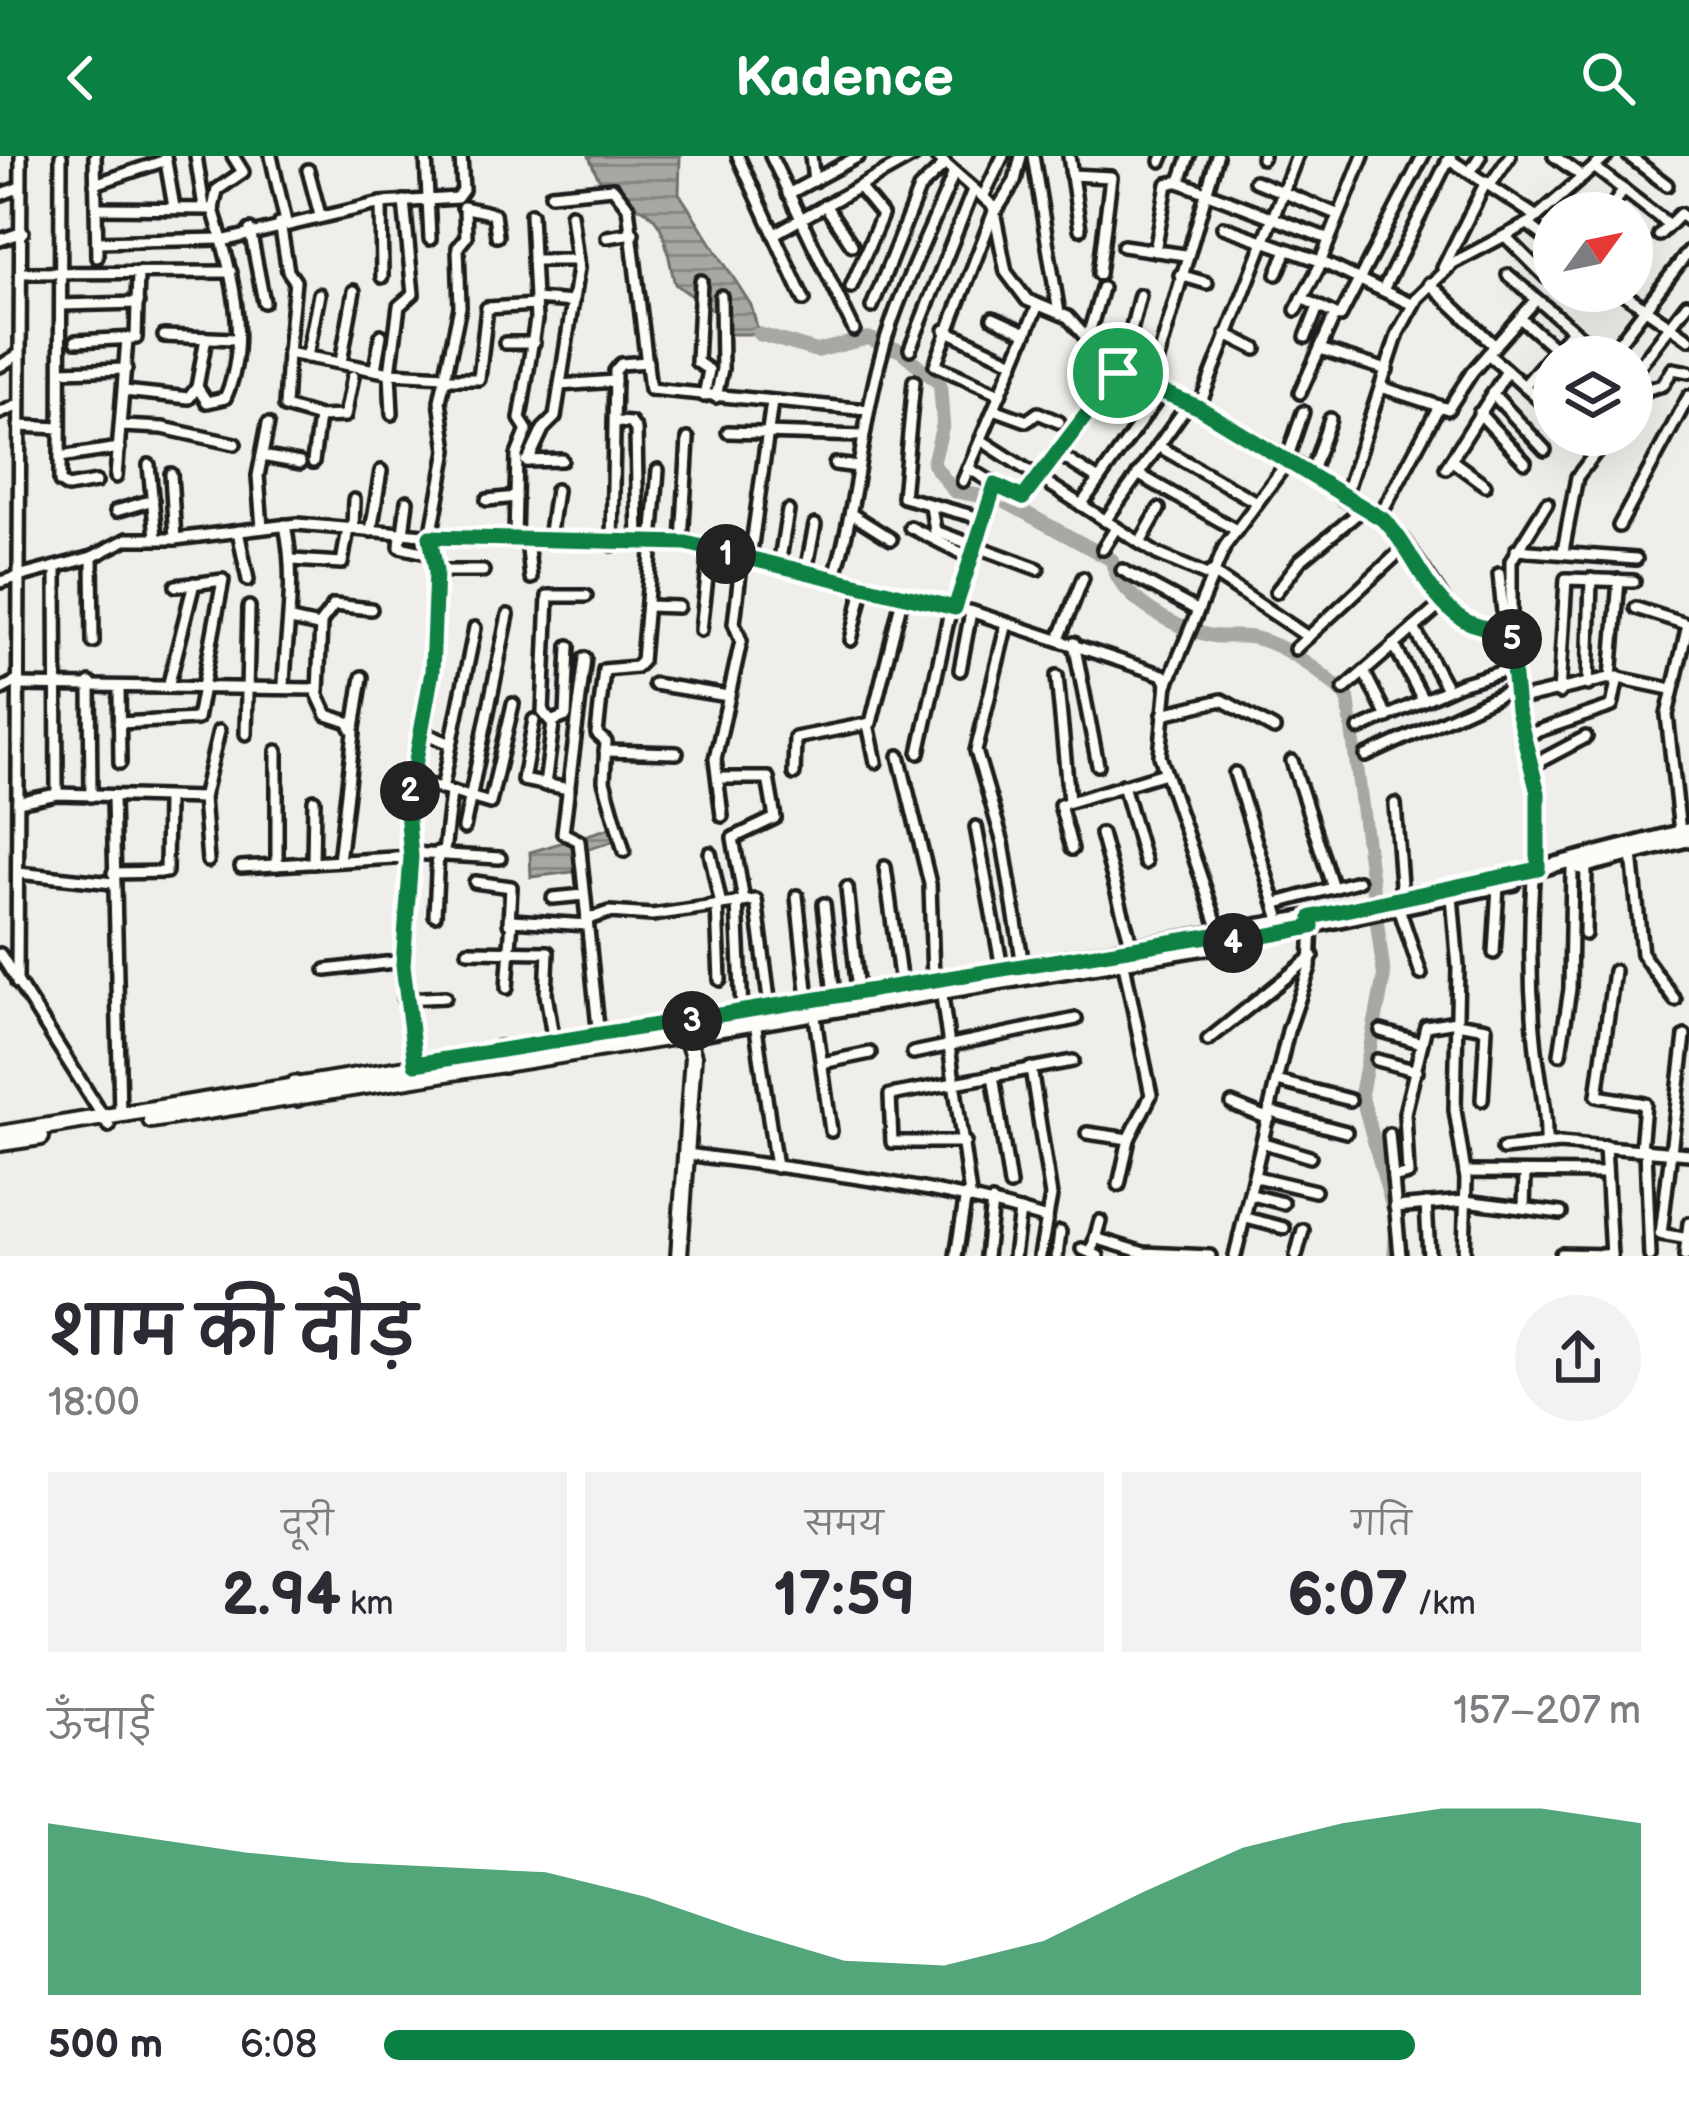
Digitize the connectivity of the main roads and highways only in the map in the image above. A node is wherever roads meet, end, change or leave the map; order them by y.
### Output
1 (1686, 834) edge
2 (1535, 874) junction
3 (1395, 904) junction
4 (1312, 922) junction
5 (1222, 939) junction
6 (1126, 952) junction
7 (938, 982) junction
8 (812, 1003) junction
9 (684, 1029) junction
10 (502, 1057) junction
11 (112, 1120) junction
12 (0, 1134) edge
13 (0, 1143) edge
14 (679, 1256) edge

1 - 2 main road
1 - 2 main road
2 - 3 main road
2 - 3 main road
3 - 4 main road
4 - 5 main road
4 - 5 main road
5 - 6 main road
6 - 7 main road
6 - 7 main road
7 - 8 main road
7 - 8 main road
8 - 9 main road
9 - 10 main road
9 - 10 main road
9 - 14 main road
10 - 11 main road
11 - 12 main road
11 - 13 main road

